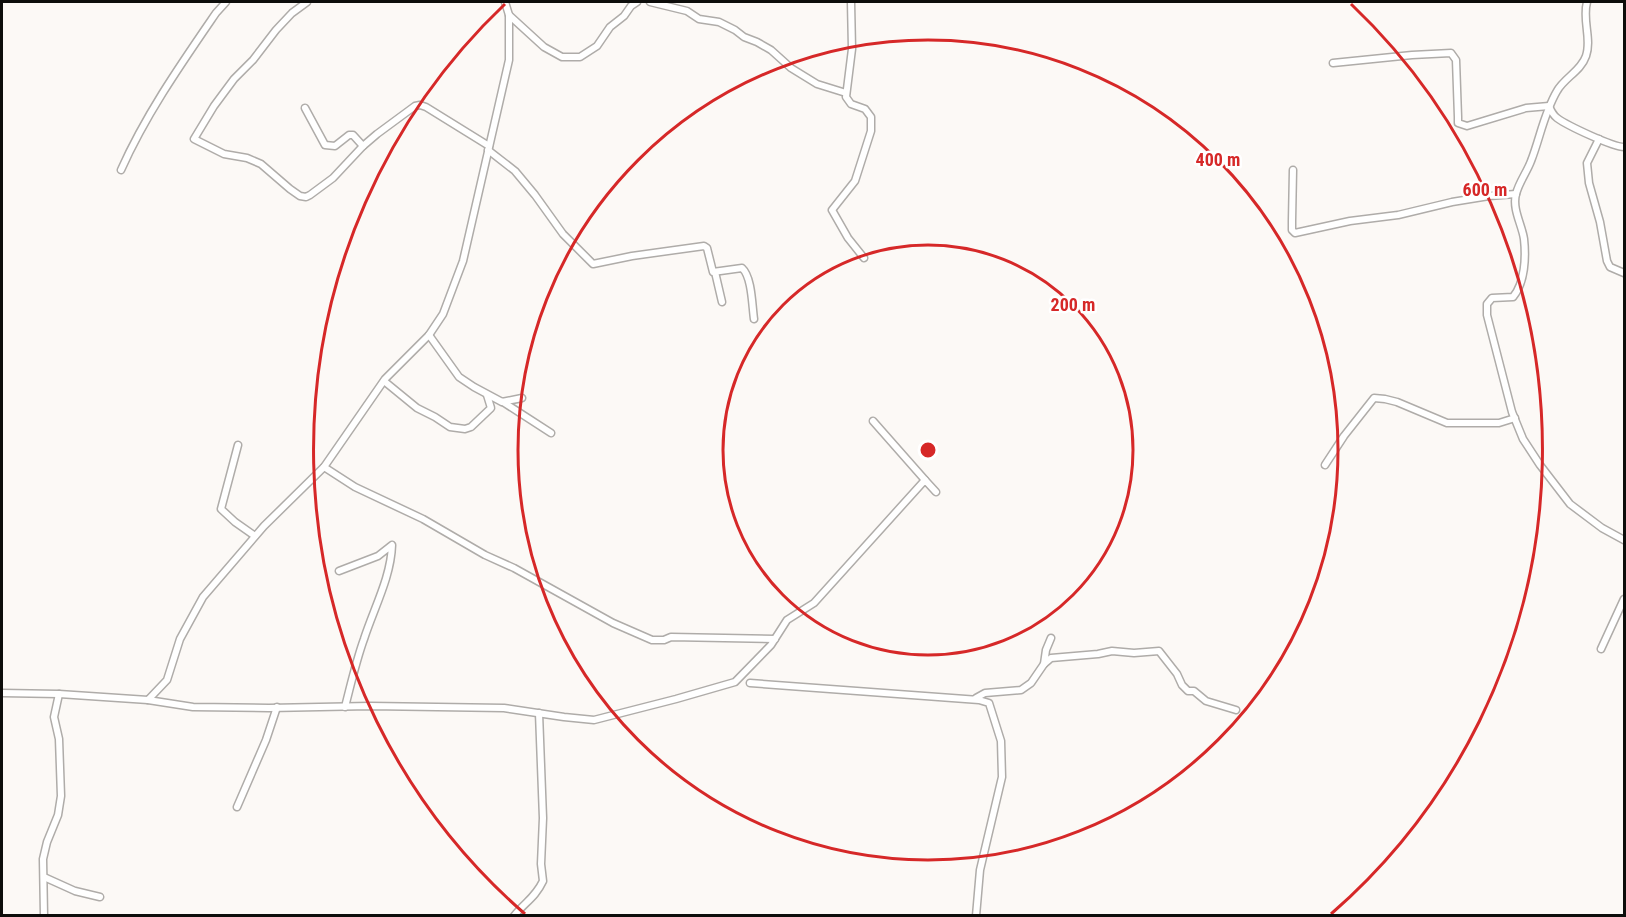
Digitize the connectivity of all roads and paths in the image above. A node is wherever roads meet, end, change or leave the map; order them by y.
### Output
1 (226, 2) edge
2 (307, 2) edge
3 (505, 2) edge
4 (637, 2) edge
5 (650, 2) edge
6 (851, 2) edge
7 (1587, 2) edge
8 (509, 15) junction
9 (1333, 63) dead end
10 (846, 93) junction
11 (1549, 106) junction
12 (305, 108) dead end
13 (1599, 139) junction
14 (363, 146) junction
15 (1624, 147) edge
16 (489, 148) junction
17 (121, 170) dead end
18 (1293, 170) dead end
19 (1515, 194) junction
20 (864, 258) dead end
21 (715, 272) junction
22 (1624, 273) edge
23 (722, 302) dead end
24 (754, 319) dead end
25 (429, 335) junction
26 (384, 381) junction
27 (487, 395) junction
28 (522, 398) dead end
29 (502, 402) junction
30 (1515, 418) junction
31 (873, 421) dead end
32 (551, 433) dead end
33 (238, 445) dead end
34 (1325, 465) dead end
35 (324, 466) junction
36 (925, 480) junction
37 (936, 492) dead end
38 (255, 536) junction
39 (1624, 540) edge
40 (339, 570) dead end
41 (1624, 599) edge
42 (1051, 638) dead end
43 (775, 639) junction
44 (1601, 649) dead end
45 (1044, 664) junction
46 (750, 683) dead end
47 (2, 693) edge
48 (59, 694) junction
49 (148, 700) junction
50 (979, 700) junction
51 (277, 707) junction
52 (345, 707) junction
53 (1236, 710) dead end
54 (539, 713) junction
55 (237, 807) dead end
56 (44, 877) junction
57 (100, 897) dead end
58 (44, 915) edge
59 (514, 915) edge
60 (976, 915) edge

1 - 17 street
2 - 14 street
3 - 8 street
4 - 8 street
5 - 10 street
6 - 10 street
7 - 11 street
8 - 16 street
9 - 11 street
10 - 20 street
11 - 13 street
11 - 19 street
12 - 14 street
13 - 15 street
13 - 22 street
14 - 16 street
16 - 21 street
16 - 25 street
18 - 19 street
19 - 30 street
21 - 23 street
21 - 24 street
25 - 26 street
25 - 27 street
26 - 27 street
26 - 35 street
27 - 29 street
28 - 29 street
29 - 32 street
30 - 34 street
30 - 39 street
31 - 36 street
33 - 38 street
35 - 38 street
35 - 43 street
36 - 37 street
36 - 43 street
38 - 49 street
40 - 52 street
41 - 44 street
42 - 45 street
43 - 54 street
45 - 50 street
45 - 53 street
46 - 50 street
47 - 48 street
48 - 49 street
48 - 56 street
49 - 51 street
50 - 60 street
51 - 52 street
51 - 55 street
52 - 54 street
54 - 59 street
56 - 57 street
56 - 58 street

